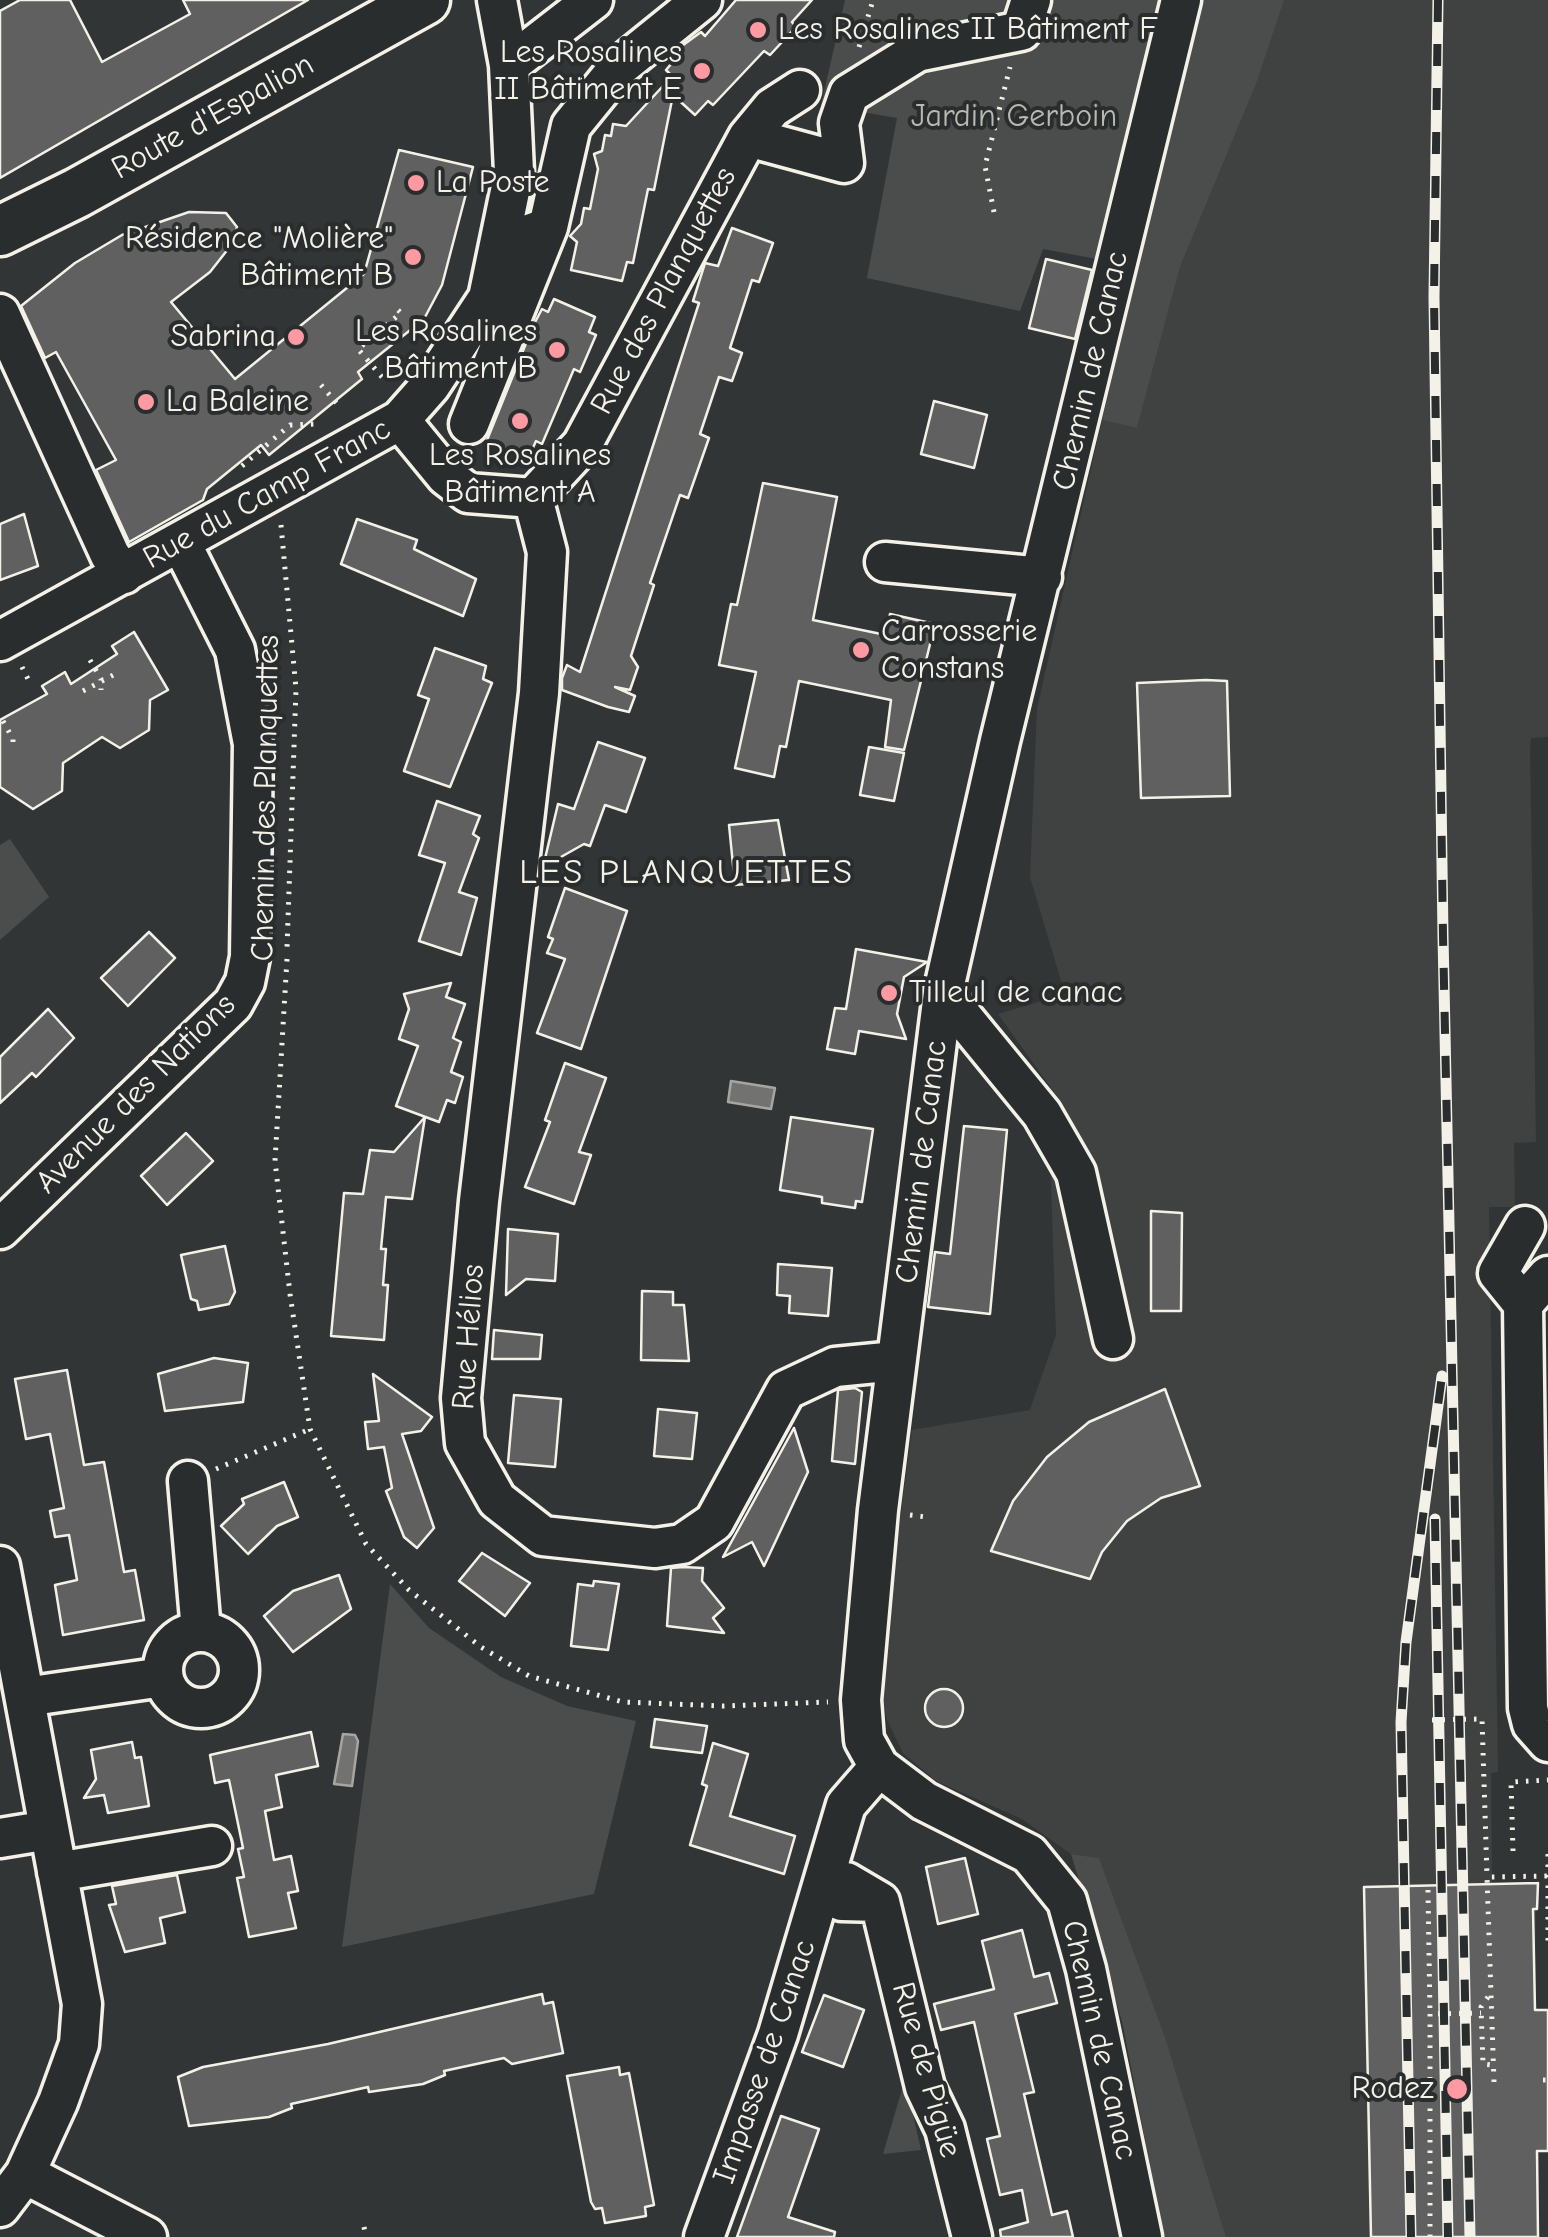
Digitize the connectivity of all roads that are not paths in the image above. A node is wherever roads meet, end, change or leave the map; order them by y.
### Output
1 (424, 0) edge
2 (497, 0) edge
3 (593, 0) edge
4 (702, 0) edge
5 (1181, 0) edge
6 (1026, 15) edge
7 (509, 65) junction
8 (800, 90) dead end
9 (748, 137) junction
10 (548, 227) junction
11 (0, 231) edge
12 (499, 245) junction
13 (0, 314) edge
14 (400, 420) junction
15 (469, 424) dead end
16 (533, 498) junction
17 (181, 544) junction
18 (885, 562) dead end
19 (124, 574) junction
20 (1042, 576) junction
21 (10, 653) edge
22 (943, 993) junction
23 (1524, 1226) dead end
24 (0, 1229) edge
25 (1548, 1276) edge
26 (1112, 1340) dead end
27 (896, 1362) junction
28 (188, 1481) road end
29 (1536, 1487) edge
30 (0, 1566) edge
31 (201, 1631) junction
32 (163, 1676) junction
33 (25, 1697) junction
34 (1548, 1742) edge
35 (879, 1767) junction
36 (49, 1830) junction
37 (0, 1838) edge
38 (212, 1846) dead end
39 (57, 1872) junction
40 (823, 1886) junction
41 (25, 2174) junction
42 (0, 2207) edge
43 (146, 2237) edge
44 (704, 2237) edge
45 (972, 2237) edge
46 (1142, 2237) edge

1 - 11 main road, Route d'Espalion
2 - 7 street, Rue du Camp Franc
3 - 7 street
4 - 10 street
5 - 20 street, Chemin de Canac
6 - 9 street
7 - 12 street, Rue du Camp Franc
8 - 9 street, Rue des Planquettes
9 - 16 street, Rue des Planquettes
10 - 12 street
10 - 15 street
12 - 14 street, Rue du Camp Franc
13 - 19 street
14 - 16 street
14 - 17 street, Rue du Camp Franc
16 - 27 street, Rue Hélios
17 - 19 street, Rue du Camp Franc
17 - 24 street, Avenue des Nations
18 - 20 street
19 - 21 street, Rue du Camp Franc
20 - 22 street, Chemin de Canac
22 - 26 street
22 - 27 street, Chemin de Canac
23 - 29 street
25 - 29 street
27 - 35 street, Chemin de Canac
28 - 31 street
29 - 34 street
30 - 33 street
31 - 32 street
31 - 32 street
32 - 33 street
33 - 36 street
35 - 40 street
35 - 46 street, Chemin de Canac
36 - 37 street
36 - 39 street
38 - 39 street
39 - 41 street
40 - 44 street, Impasse de Canac
40 - 45 street, Rue de Pigüe
41 - 42 street
41 - 43 street

